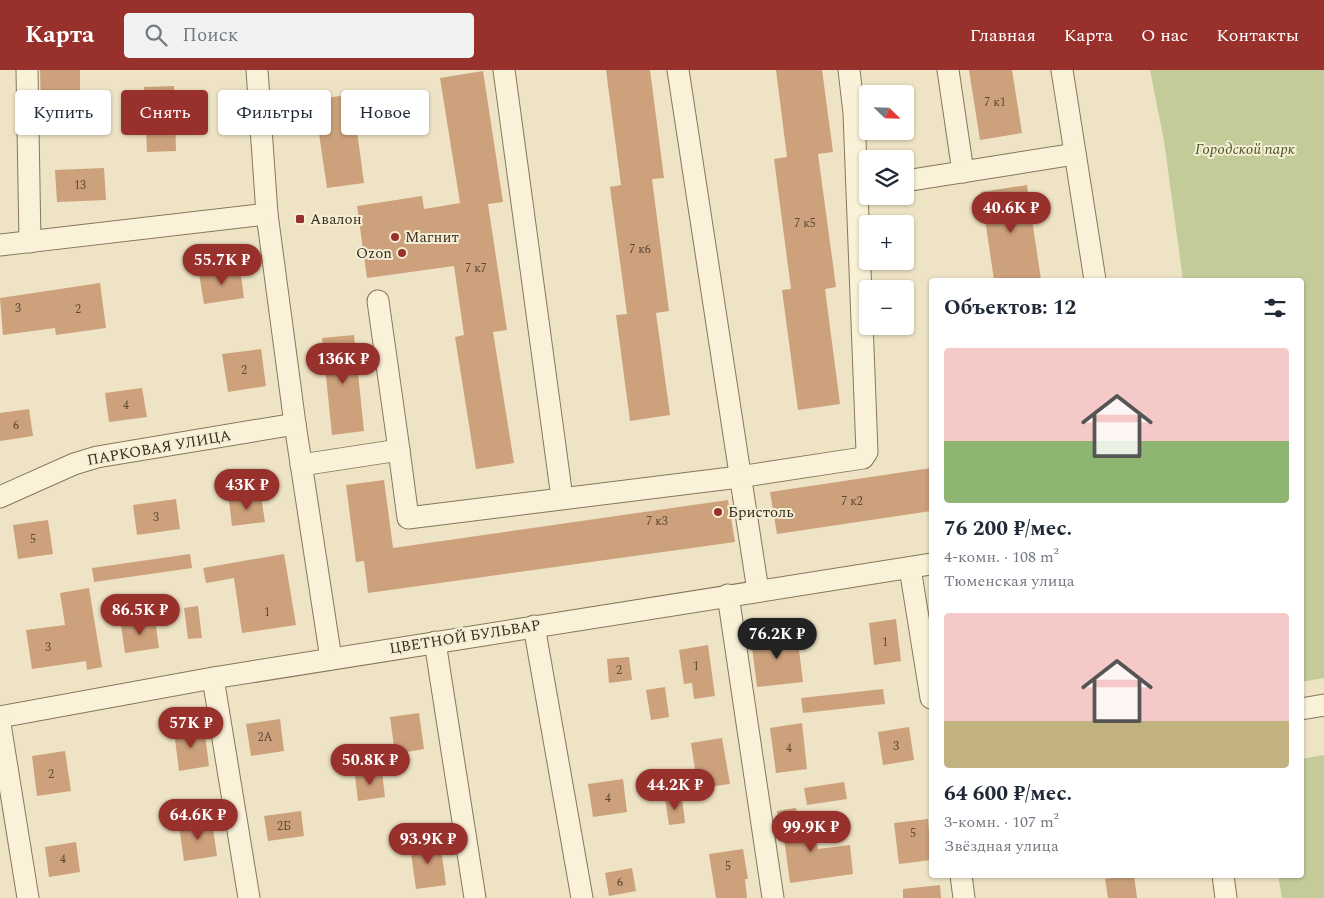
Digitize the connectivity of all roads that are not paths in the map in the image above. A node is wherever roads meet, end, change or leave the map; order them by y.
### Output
1 (27, 70) edge
2 (257, 70) edge
3 (504, 70) edge
4 (678, 70) edge
5 (849, 70) edge
6 (948, 70) edge
7 (1062, 70) edge
8 (1075, 154) junction
9 (859, 160) edge
10 (963, 172) junction
11 (914, 180) edge
12 (862, 205) edge
13 (267, 214) junction
14 (30, 242) junction
15 (0, 246) edge
16 (1095, 278) edge
17 (378, 301) dead end
18 (295, 424) junction
19 (398, 450) junction
20 (301, 465) junction
21 (739, 477) junction
22 (0, 497) edge
23 (562, 498) junction
24 (929, 564) edge
25 (910, 568) junction
26 (758, 591) junction
27 (728, 595) junction
28 (534, 626) junction
29 (435, 642) junction
30 (331, 659) junction
31 (213, 678) junction
32 (929, 686) edge
33 (1324, 705) edge
34 (1304, 708) edge
35 (0, 716) edge
36 (0, 724) edge
37 (961, 878) edge
38 (1223, 878) edge
39 (28, 898) edge
40 (249, 898) edge
41 (475, 898) edge
42 (582, 898) edge
43 (772, 898) edge
44 (964, 898) edge
45 (1226, 898) edge

1 - 14 street
2 - 13 street
3 - 23 street
4 - 21 street
5 - 9 street
6 - 10 street
7 - 8 street
8 - 10 street
8 - 16 street
10 - 11 street
12 - 21 street
13 - 14 street
13 - 18 street
14 - 15 street
17 - 19 street
18 - 20 street
18 - 22 street, ПАРКОВАЯ УЛИЦА
19 - 20 street
19 - 23 street
20 - 30 street
21 - 23 street
21 - 26 street
24 - 25 street, ЦВЕТНОЙ БУЛЬВАР
25 - 26 street, ЦВЕТНОЙ БУЛЬВАР
25 - 32 street
26 - 27 street, ЦВЕТНОЙ БУЛЬВАР
27 - 28 street, ЦВЕТНОЙ БУЛЬВАР
27 - 43 street
28 - 29 street, ЦВЕТНОЙ БУЛЬВАР
28 - 42 street
29 - 30 street, ЦВЕТНОЙ БУЛЬВАР
29 - 41 street
30 - 31 street, ЦВЕТНОЙ БУЛЬВАР
31 - 35 street, ЦВЕТНОЙ БУЛЬВАР
31 - 40 street
33 - 34 street
36 - 39 street
37 - 44 street
38 - 45 street

